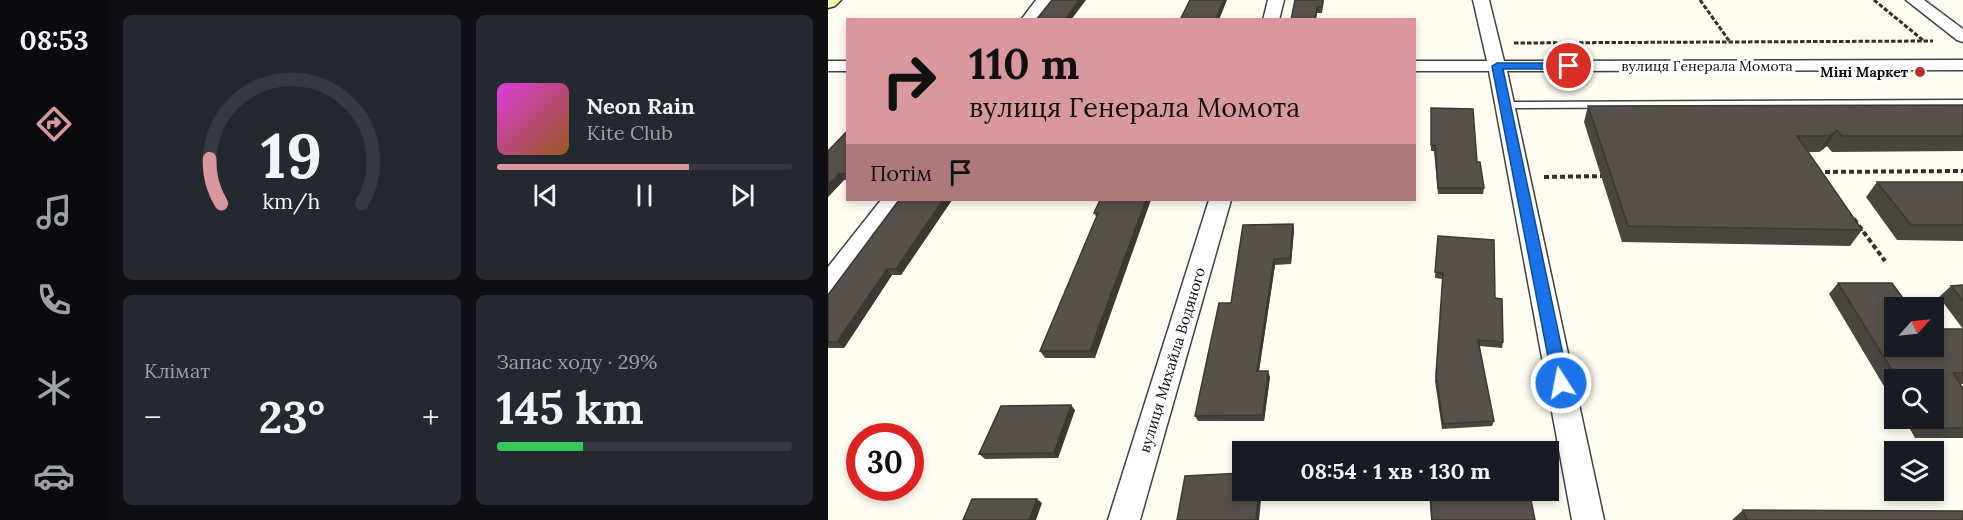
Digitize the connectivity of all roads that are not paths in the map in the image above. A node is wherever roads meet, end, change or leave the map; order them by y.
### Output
1 (1044, 0) edge
2 (1276, 0) edge
3 (1481, 0) edge
4 (1914, 0) edge
5 (1030, 18) edge
6 (1272, 18) edge
7 (1963, 37) edge
8 (1963, 65) edge
9 (828, 66) edge
10 (846, 66) edge
11 (1416, 66) edge
12 (1497, 66) junction
13 (1963, 103) edge
14 (1505, 105) junction
15 (891, 201) edge
16 (1220, 201) edge
17 (828, 285) edge
18 (1124, 520) edge
19 (1588, 520) edge

1 - 5 street
2 - 6 street
3 - 12 street
4 - 7 street
8 - 12 street, вулиця Генерала Момота
9 - 10 street
11 - 12 street, вулиця Генерала Момота
12 - 14 street
13 - 14 lane
14 - 19 street
15 - 17 street
16 - 18 street, вулиця Михайла Водяного

